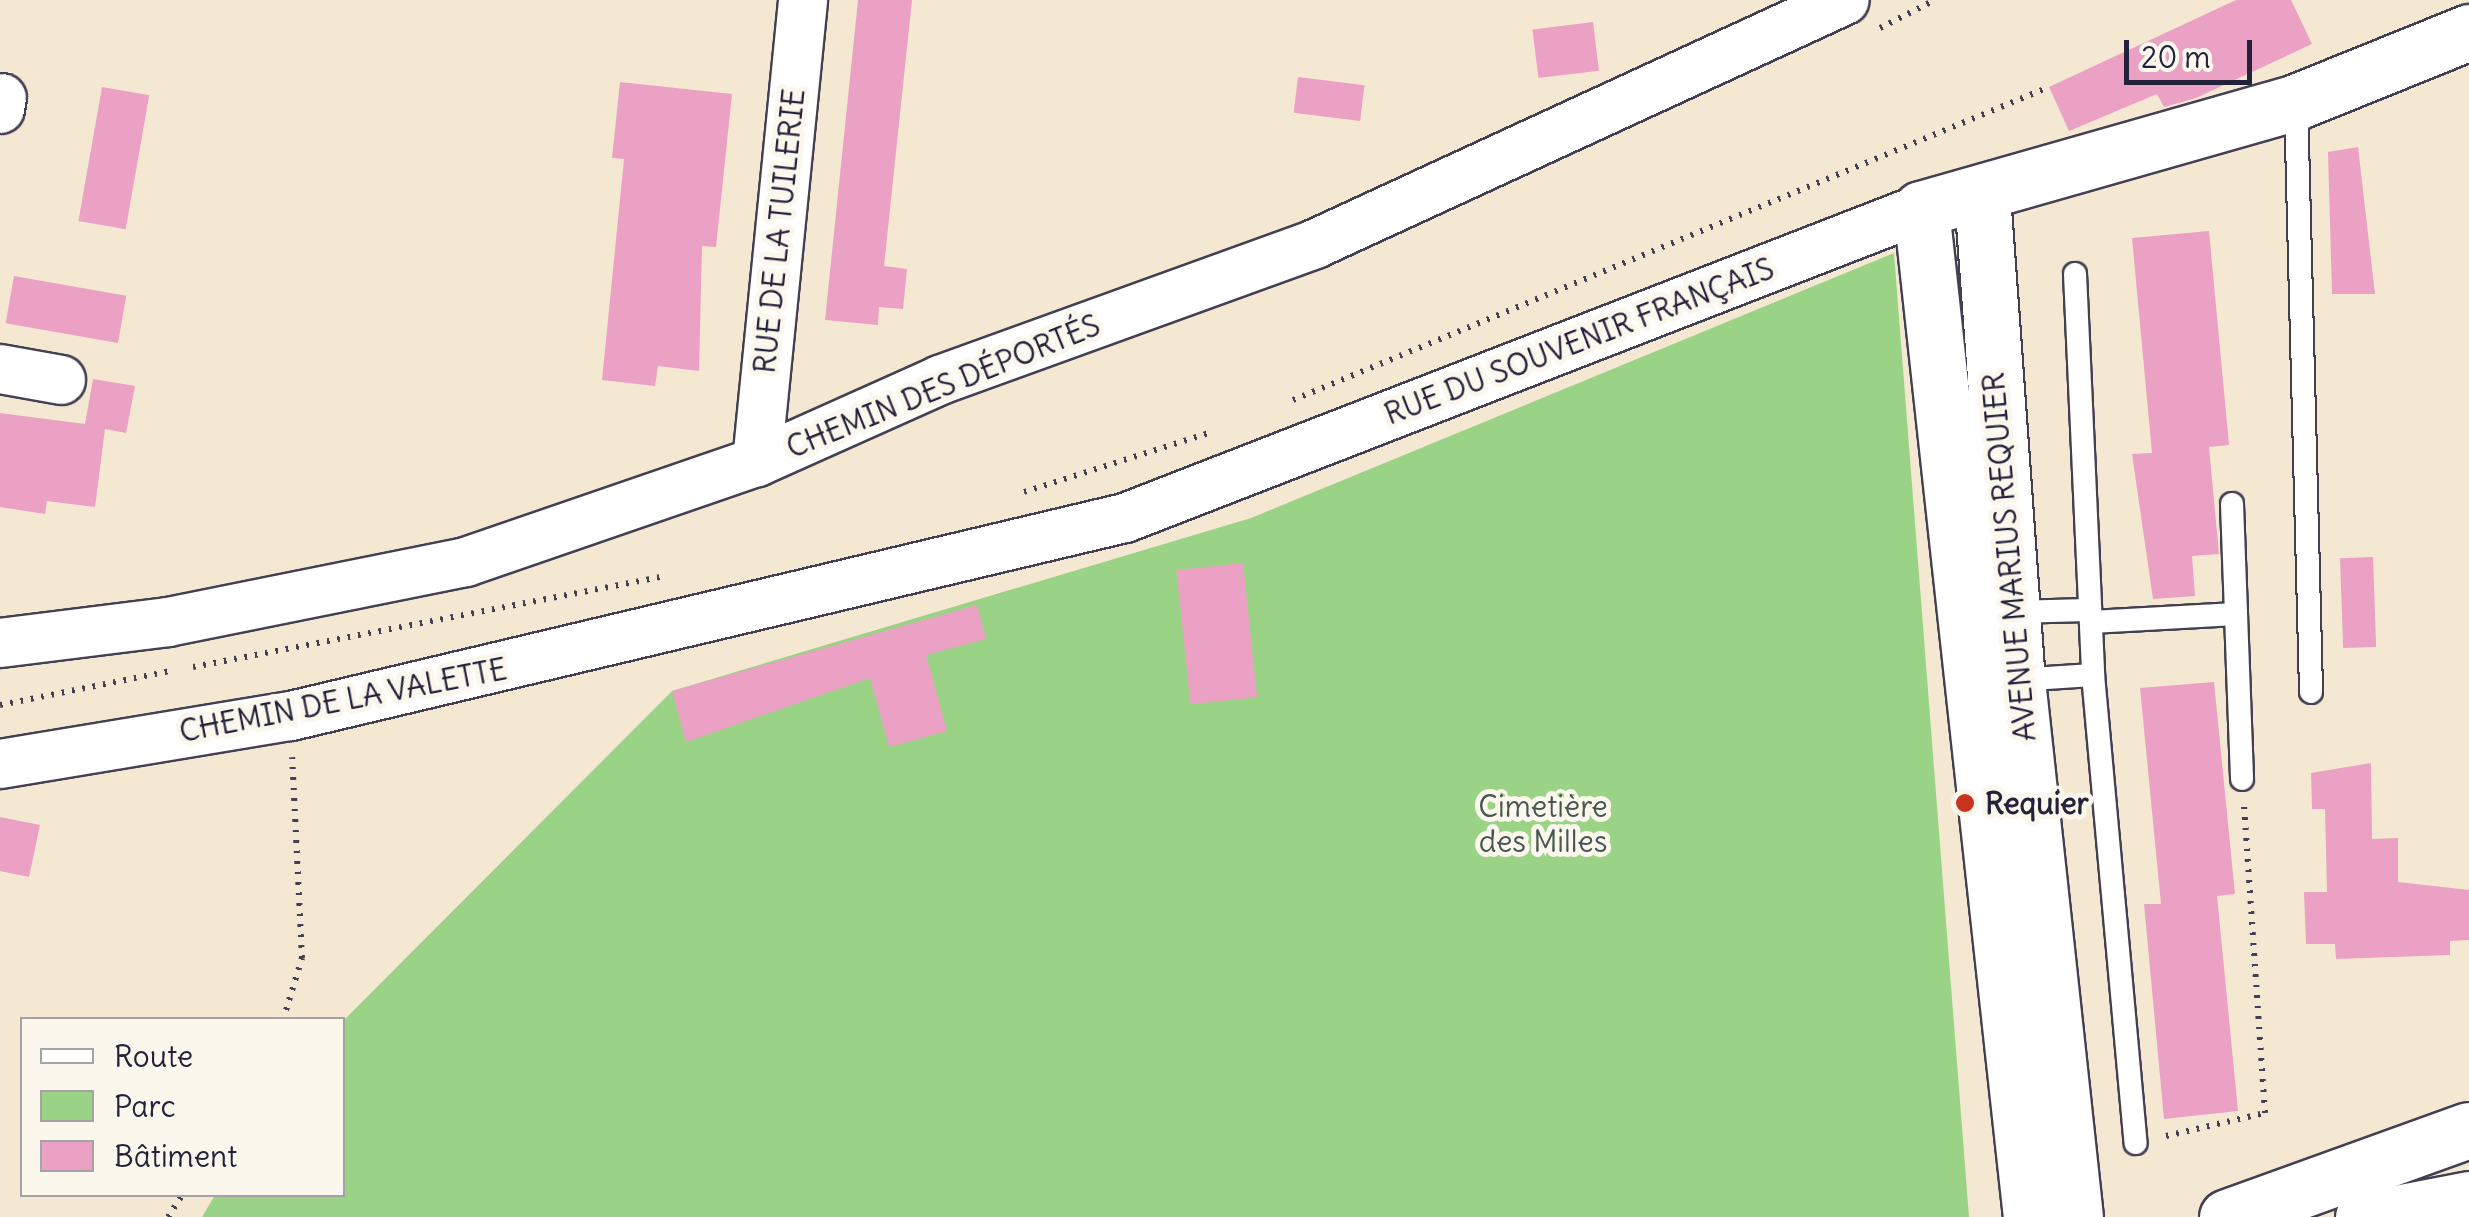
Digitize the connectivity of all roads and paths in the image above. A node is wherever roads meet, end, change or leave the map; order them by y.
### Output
1 (803, 0) edge
2 (1935, 0) edge
3 (1855, 18) edge
4 (2469, 32) edge
5 (2049, 86) dead end
6 (2296, 102) junction
7 (1982, 195) junction
8 (1921, 209) junction
9 (2075, 274) dead end
10 (0, 369) edge
11 (61, 380) dead end
12 (1273, 408) dead end
13 (1220, 429) dead end
14 (757, 462) junction
15 (1005, 498) dead end
16 (2232, 504) dead end
17 (678, 574) dead end
18 (1988, 614) junction
19 (2236, 614) junction
20 (2090, 616) junction
21 (684, 630) joint
22 (0, 643) edge
23 (2093, 675) junction
24 (1995, 683) junction
25 (2311, 692) dead end
26 (0, 705) edge
27 (290, 716) junction
28 (0, 764) edge
29 (2242, 779) joint
30 (284, 1017) edge
31 (2469, 1130) edge
32 (2136, 1143) joint
33 (2469, 1196) edge
34 (2031, 1217) edge
35 (2075, 1217) edge
36 (2226, 1217) edge
37 (2360, 1217) edge

1 - 14 street, RUE DE LA TUILERIE
2 - 3 path
3 - 14 street, CHEMIN DES DÉPORTÉS
4 - 6 street, RUE DU SOUVENIR FRANÇAIS
5 - 12 path
6 - 7 street, RUE DU SOUVENIR FRANÇAIS
6 - 25 lane
7 - 8 street, RUE DU SOUVENIR FRANÇAIS
7 - 18 street, AVENUE MARIUS REQUIER
8 - 18 street, AVENUE MARIUS REQUIER
8 - 21 street, RUE DU SOUVENIR FRANÇAIS
9 - 20 lane
10 - 11 street
13 - 15 path
14 - 22 street, CHEMIN DES DÉPORTÉS
16 - 19 lane
17 - 26 path
18 - 20 lane
18 - 24 street, AVENUE MARIUS REQUIER
19 - 20 lane
19 - 29 lane
20 - 23 lane
21 - 27 street, CHEMIN DE LA VALETTE
23 - 24 lane
23 - 32 lane
24 - 34 street, AVENUE MARIUS REQUIER
24 - 35 street, AVENUE MARIUS REQUIER
27 - 28 street, CHEMIN DE LA VALETTE
27 - 30 path
29 - 32 path
31 - 36 street
33 - 37 street

